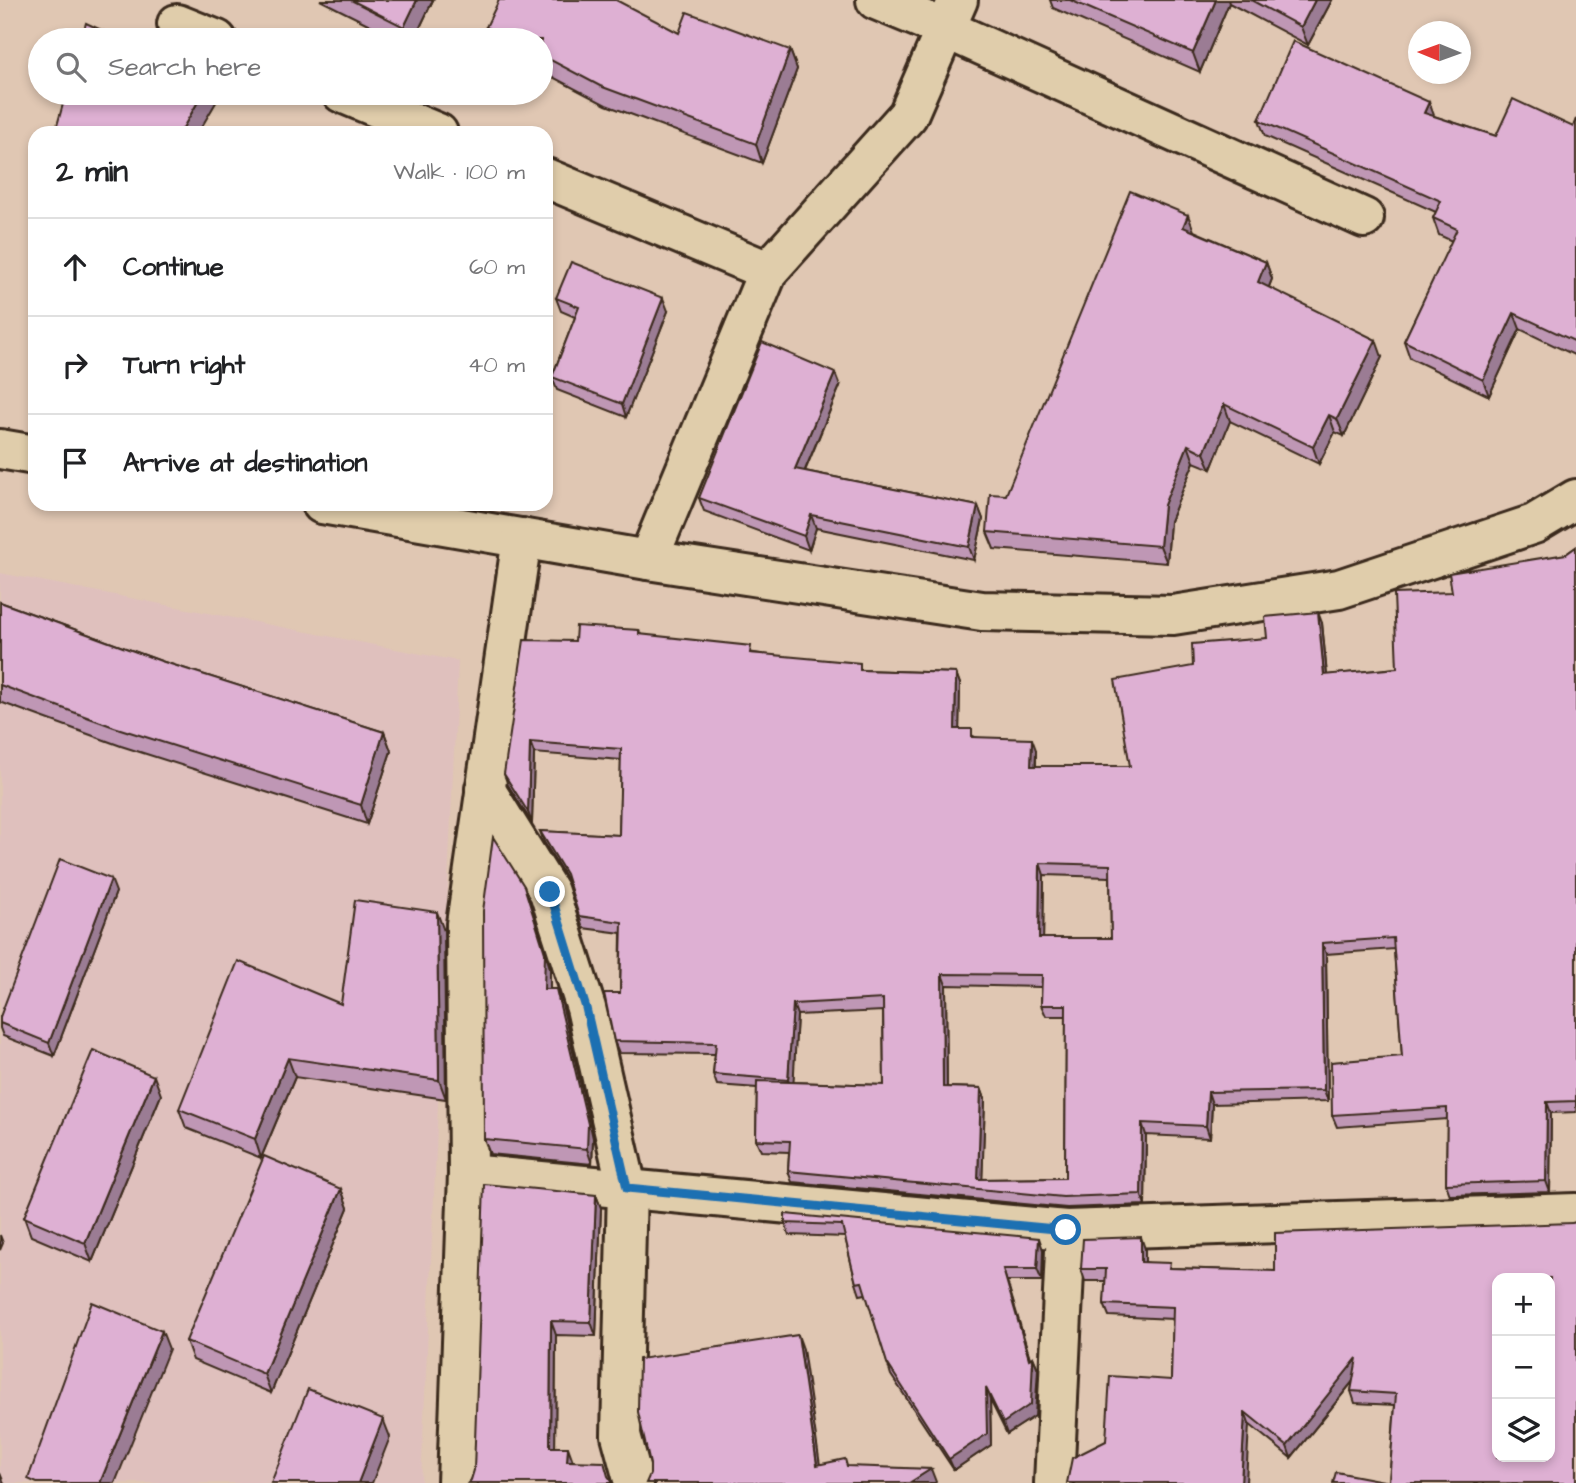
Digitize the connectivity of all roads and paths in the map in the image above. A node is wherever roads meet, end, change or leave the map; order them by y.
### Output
1 (876, 0) edge
2 (952, 14) edge
3 (177, 24) dead end
4 (187, 28) edge
5 (371, 105) edge
6 (421, 126) edge
7 (553, 181) edge
8 (1364, 218) dead end
9 (768, 271) junction
10 (0, 449) edge
11 (28, 454) edge
12 (1576, 499) edge
13 (363, 511) edge
14 (522, 538) junction
15 (648, 560) junction
16 (485, 789) junction
17 (468, 1174) junction
18 (627, 1188) junction
19 (1576, 1213) edge
20 (1066, 1230) junction
21 (457, 1483) edge
22 (634, 1483) edge
23 (1054, 1483) edge

1 - 2 street
2 - 8 street
2 - 9 street
3 - 4 street
5 - 6 street
7 - 9 street
9 - 15 street
10 - 11 street
12 - 15 street
13 - 14 street
14 - 15 street
14 - 16 street
16 - 17 street
16 - 18 street
17 - 18 street
17 - 21 street
18 - 20 street
18 - 22 street
19 - 20 street
20 - 23 street

